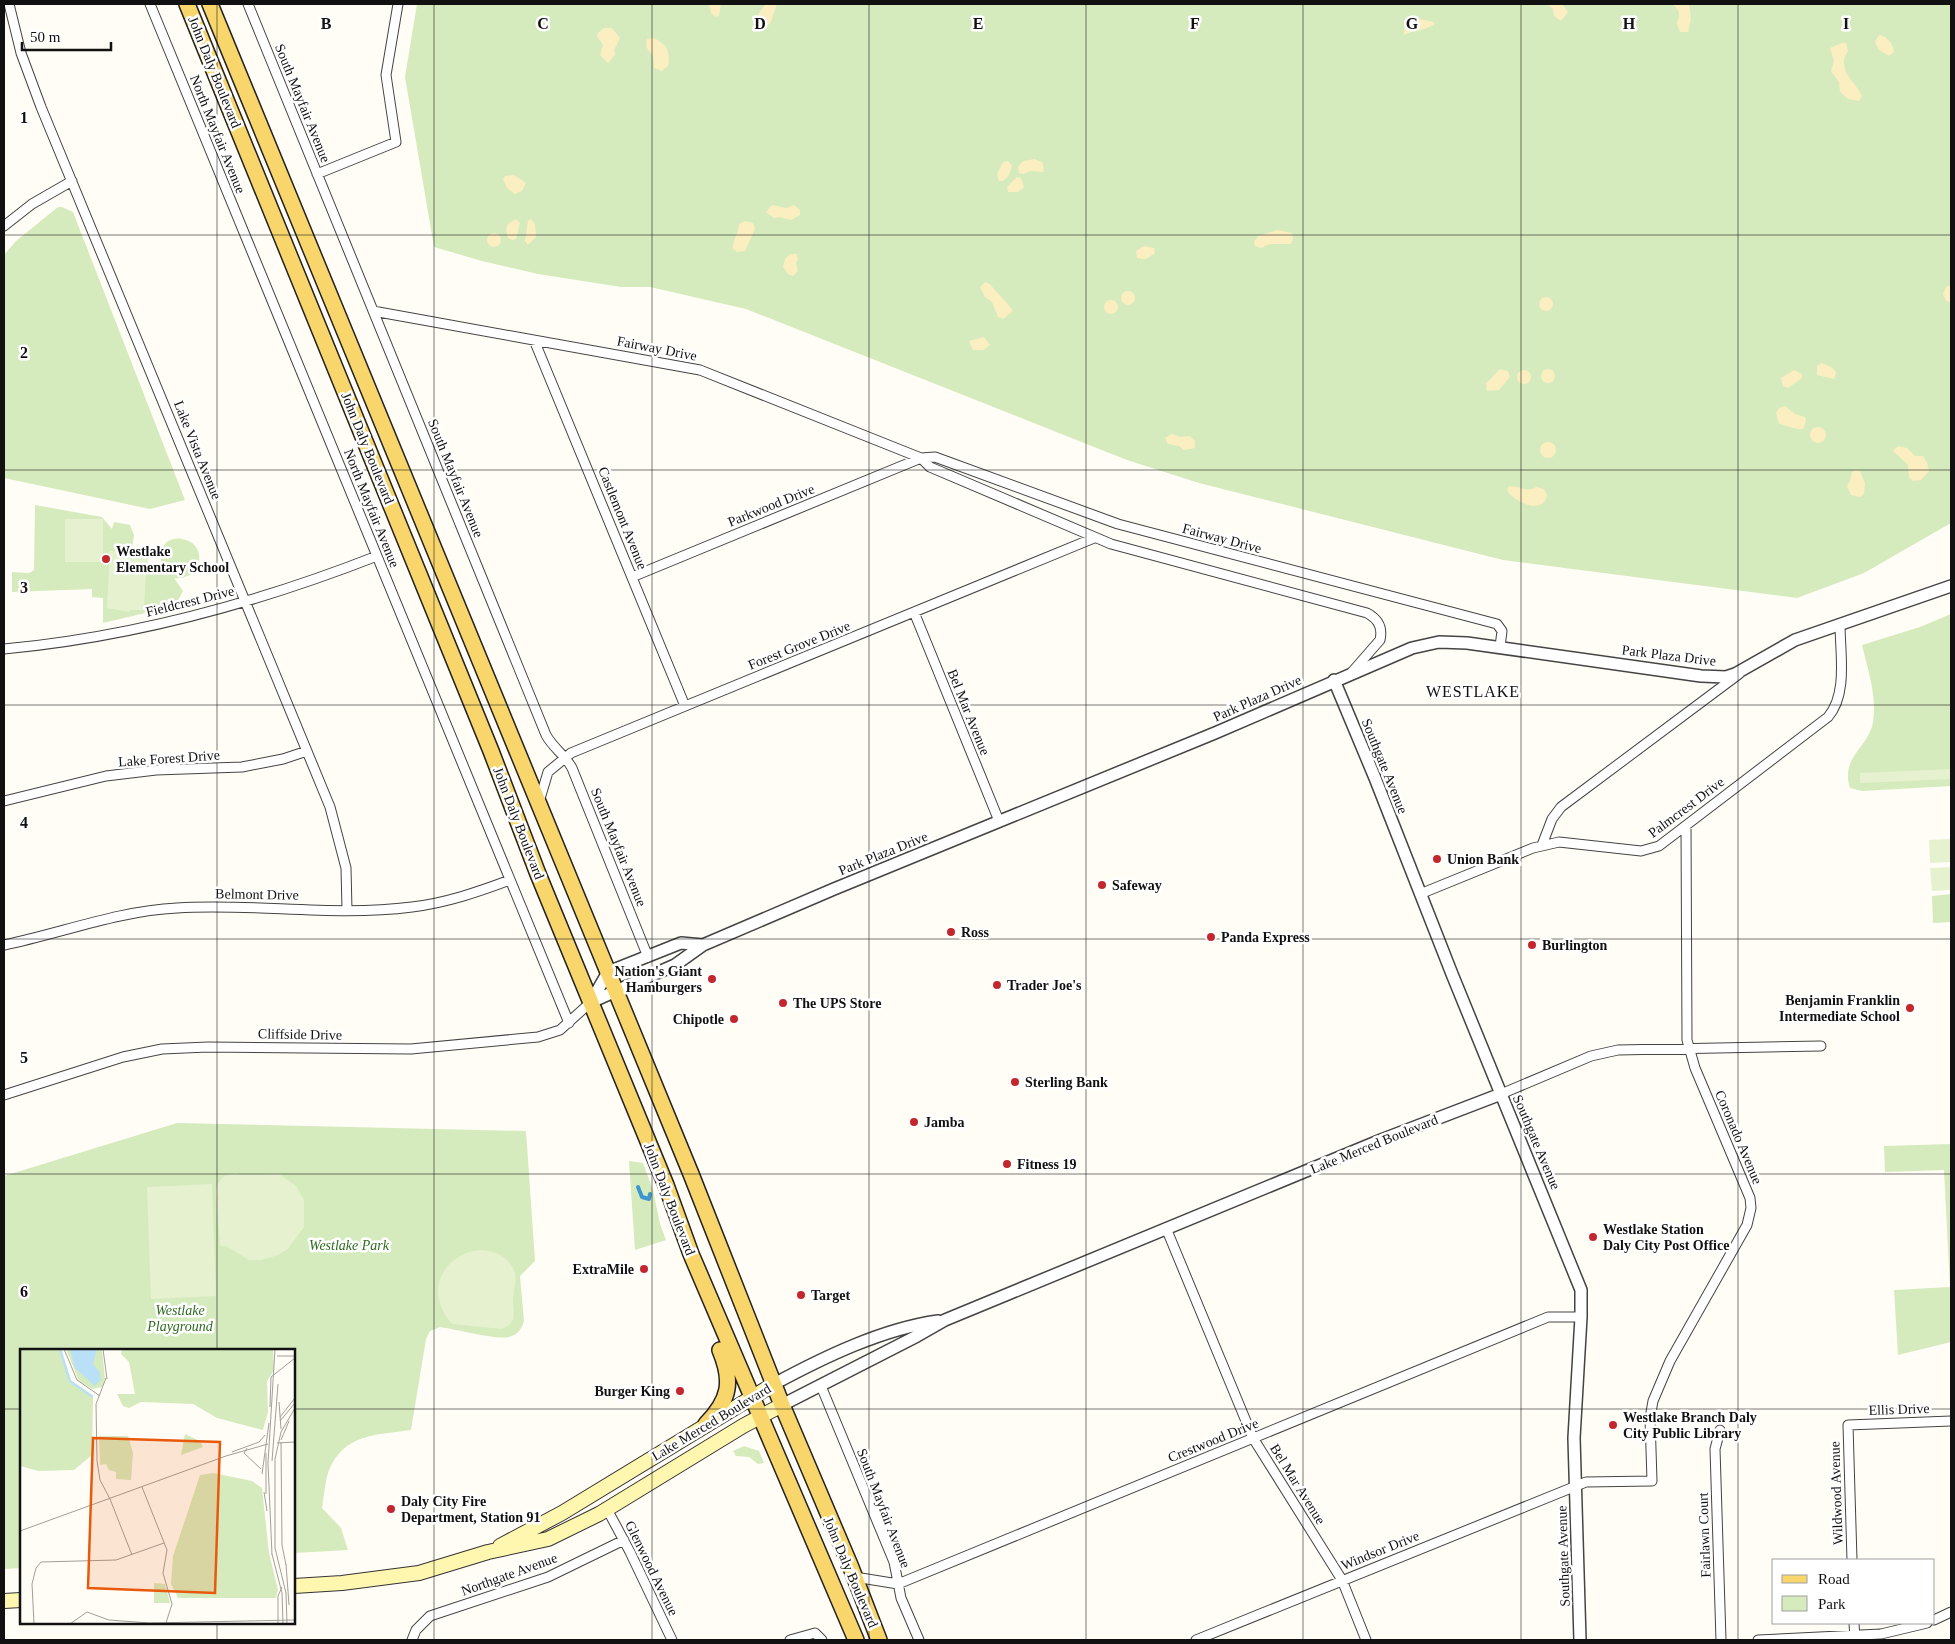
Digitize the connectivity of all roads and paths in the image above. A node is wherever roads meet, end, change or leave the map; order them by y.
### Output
1 (9, 4) edge
2 (150, 4) edge
3 (187, 4) edge
4 (210, 4) edge
5 (248, 4) edge
6 (398, 4) edge
7 (317, 174) junction
8 (72, 182) junction
9 (4, 226) edge
10 (374, 311) junction
11 (534, 340) junction
12 (921, 458) junction
13 (1094, 538) junction
14 (377, 556) junction
15 (632, 577) junction
16 (1951, 586) edge
17 (246, 602) junction
18 (914, 612) junction
19 (1840, 624) junction
20 (1500, 647) junction
21 (4, 649) edge
22 (1745, 669) junction
23 (1352, 672) junction
24 (1334, 680) junction
25 (685, 706) junction
26 (307, 751) junction
27 (566, 756) junction
28 (4, 802) edge
29 (539, 802) junction
30 (999, 821) junction
31 (1686, 826) junction
32 (1542, 845) junction
33 (510, 880) junction
34 (1420, 894) junction
35 (348, 910) junction
36 (4, 945) edge
37 (703, 945) junction
38 (648, 956) junction
39 (608, 972) junction
40 (615, 990) junction
41 (591, 1002) junction
42 (569, 1023) junction
43 (1820, 1046) dead end
44 (1689, 1049) junction
45 (1501, 1094) junction
46 (4, 1095) edge
47 (1166, 1228) junction
48 (687, 1242) junction
49 (1582, 1317) junction
50 (945, 1320) junction
51 (774, 1384) junction
52 (821, 1386) junction
53 (751, 1398) junction
54 (782, 1405) junction
55 (759, 1418) junction
56 (1951, 1421) edge
57 (706, 1424) junction
58 (1848, 1425) joint
59 (1720, 1430) dead end
60 (1254, 1438) junction
61 (615, 1480) junction
62 (1575, 1487) junction
63 (607, 1509) junction
64 (562, 1513) junction
65 (624, 1540) junction
66 (488, 1552) junction
67 (1852, 1559) edge
68 (855, 1577) junction
69 (1342, 1580) junction
70 (898, 1584) junction
71 (295, 1586) edge
72 (20, 1600) edge
73 (4, 1601) edge
74 (1951, 1612) edge
75 (1935, 1620) edge
76 (1854, 1624) edge
77 (1925, 1624) edge
78 (1214, 1637) edge
79 (1855, 1639) edge
80 (412, 1640) edge
81 (672, 1640) edge
82 (790, 1640) edge
83 (822, 1640) edge
84 (856, 1640) edge
85 (879, 1640) edge
86 (919, 1640) edge
87 (1196, 1640) edge
88 (1366, 1640) edge
89 (1580, 1640) edge
90 (1721, 1640) edge
91 (1758, 1640) edge

1 - 8 street, Lake Vista Avenue
2 - 14 street, North Mayfair Avenue
3 - 41 main road, John Daly Boulevard
4 - 29 main road, John Daly Boulevard
5 - 7 street, South Mayfair Avenue
6 - 7 street
7 - 10 street, South Mayfair Avenue
8 - 9 street
8 - 17 street, Lake Vista Avenue
10 - 11 street, Fairway Drive
10 - 27 street, South Mayfair Avenue
11 - 12 street, Fairway Drive
11 - 15 street, Castlemont Avenue
12 - 13 street, Fairway Drive
12 - 15 street, Parkwood Drive
12 - 20 street, Fairway Drive
13 - 18 street, Forest Grove Drive
13 - 23 street, Fairway Drive
14 - 17 street, Fieldcrest Drive
14 - 33 street, North Mayfair Avenue
15 - 25 street, Castlemont Avenue
16 - 19 street, Park Plaza Drive
17 - 21 street, Fieldcrest Drive
17 - 26 street, Lake Vista Avenue
18 - 25 street, Forest Grove Drive
18 - 30 street, Bel Mar Avenue
19 - 22 street, Park Plaza Drive
19 - 31 street, Palmcrest Drive
20 - 22 street, Park Plaza Drive
20 - 23 street, Park Plaza Drive
22 - 32 street
23 - 24 street, Park Plaza Drive
24 - 30 street, Park Plaza Drive
24 - 34 street, Southgate Avenue
25 - 27 street, Forest Grove Drive
26 - 28 street, Lake Forest Drive
26 - 35 street, Lake Vista Avenue
27 - 29 street, Forest Grove Drive
27 - 38 street, South Mayfair Avenue
29 - 39 main road, John Daly Boulevard
30 - 37 street, Park Plaza Drive
31 - 32 street, Palmcrest Drive
31 - 44 street, Coronado Avenue
32 - 34 street, Palmcrest Drive
33 - 35 street, Belmont Drive
33 - 42 street, North Mayfair Avenue
34 - 45 street, Southgate Avenue
35 - 36 street, Belmont Drive
37 - 38 street, Park Plaza Drive
37 - 40 street, Park Plaza Drive
38 - 39 street, Park Plaza Drive
39 - 40 main road, John Daly Boulevard
39 - 41 street
40 - 41 street, Park Plaza Drive
40 - 51 main road, John Daly Boulevard
41 - 42 street, Cliffside Drive
41 - 48 main road, John Daly Boulevard
42 - 46 street, Cliffside Drive
43 - 44 street, Lake Merced Boulevard
44 - 45 street, Lake Merced Boulevard
44 - 62 street, Coronado Avenue
45 - 47 street, Lake Merced Boulevard
45 - 49 street, Southgate Avenue
47 - 50 street, Lake Merced Boulevard
47 - 60 street, Bel Mar Avenue
48 - 53 main road, John Daly Boulevard
48 - 57 main road
49 - 60 street, Crestwood Drive
49 - 62 street, Southgate Avenue
50 - 51 street, Lake Merced Boulevard
50 - 52 street, Lake Merced Boulevard
51 - 53 main road, Lake Merced Boulevard
51 - 54 main road, John Daly Boulevard
52 - 54 street, Lake Merced Boulevard
52 - 70 street, South Mayfair Avenue
53 - 55 main road, John Daly Boulevard
53 - 57 main road, Lake Merced Boulevard
54 - 55 main road, Lake Merced Boulevard
54 - 68 main road, John Daly Boulevard
55 - 63 main road, Lake Merced Boulevard
55 - 84 main road, John Daly Boulevard
56 - 58 street, Ellis Drive
57 - 61 main road, Lake Merced Boulevard
58 - 67 street, Wildwood Avenue
59 - 90 street, Fairlawn Court
60 - 69 street, Bel Mar Avenue
60 - 70 street, Crestwood Drive
61 - 63 main road
61 - 64 main road, Lake Merced Boulevard
62 - 69 street, Windsor Drive
62 - 89 street, Southgate Avenue
63 - 64 main road
63 - 65 street, Glenwood Avenue
63 - 66 main road, Lake Merced Boulevard
64 - 66 main road, Lake Merced Boulevard
65 - 80 street, Northgate Avenue
65 - 81 street, Glenwood Avenue
66 - 71 main road, Lake Merced Boulevard
68 - 70 street
68 - 85 main road, John Daly Boulevard
69 - 78 street, Windsor Drive
69 - 88 street, Bel Mar Avenue
70 - 86 street, South Mayfair Avenue
72 - 73 main road
74 - 75 street
76 - 79 street
77 - 79 street
78 - 87 street, Windsor Drive
79 - 91 street
82 - 83 street

